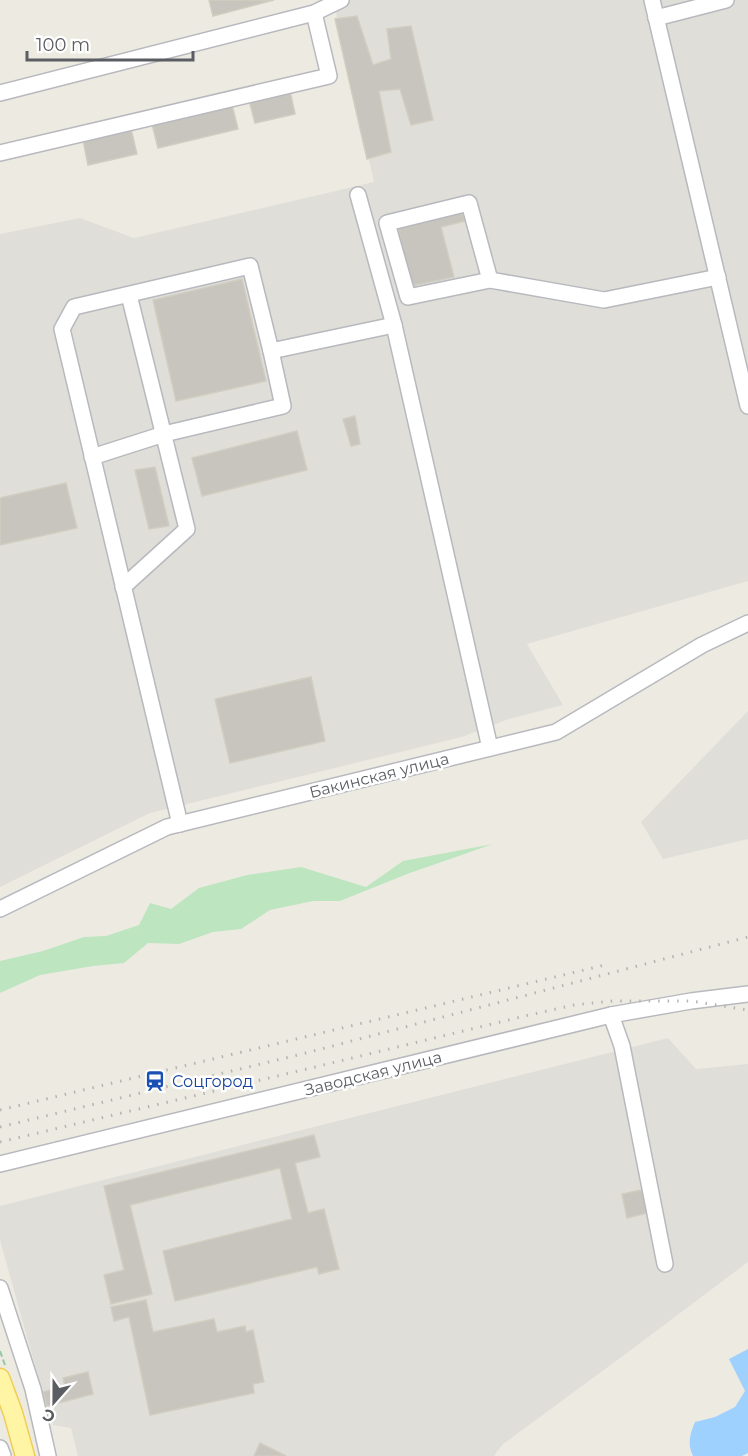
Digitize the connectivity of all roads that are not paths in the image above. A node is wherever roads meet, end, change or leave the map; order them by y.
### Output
1 (341, 0) edge
2 (652, 0) edge
3 (726, 0) edge
4 (314, 13) junction
5 (656, 18) junction
6 (0, 93) edge
7 (0, 153) edge
8 (358, 195) dead end
9 (718, 277) junction
10 (490, 280) junction
11 (129, 295) junction
12 (394, 325) junction
13 (271, 351) junction
14 (748, 406) edge
15 (164, 434) junction
16 (92, 457) junction
17 (123, 586) junction
18 (748, 623) edge
19 (490, 748) junction
20 (180, 824) junction
21 (0, 909) edge
22 (748, 994) edge
23 (611, 1015) junction
24 (0, 1164) edge
25 (665, 1264) dead end
26 (0, 1288) edge
27 (0, 1378) edge
28 (0, 1448) edge
29 (3, 1456) edge
30 (25, 1456) edge
31 (48, 1456) edge

1 - 4 street
2 - 5 street
3 - 5 street
4 - 6 street
4 - 7 street
5 - 9 street
8 - 12 street
9 - 10 street
9 - 14 street
10 - 10 street
11 - 13 street
11 - 15 street
11 - 16 street
12 - 13 street
12 - 19 street
13 - 15 street
15 - 16 street
15 - 17 street
16 - 17 street
17 - 20 street
18 - 19 street, Бакинская улица
19 - 20 street, Бакинская улица
20 - 21 street, Бакинская улица
22 - 23 street, Заводская улица
23 - 24 street, Заводская улица
23 - 25 street
26 - 31 street
27 - 30 main road
28 - 29 street

